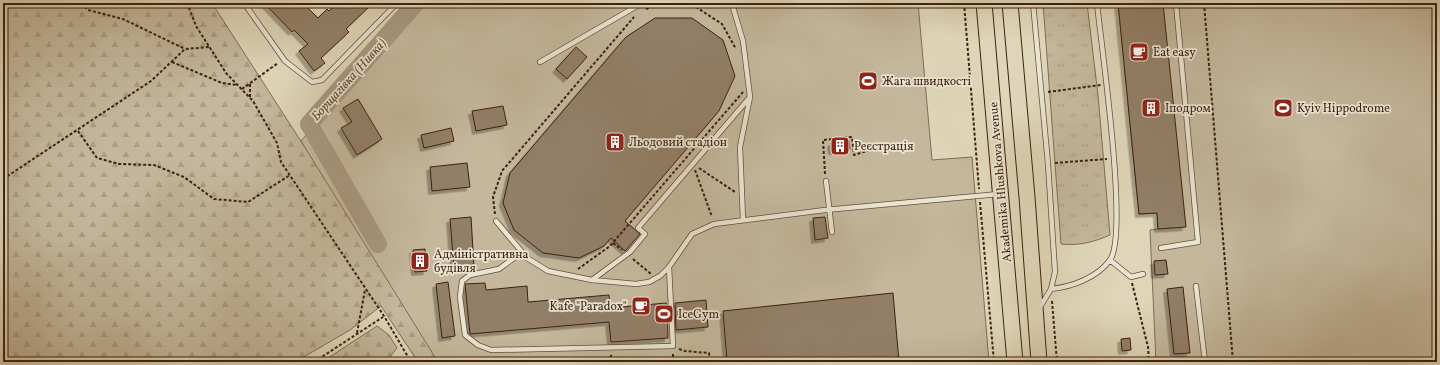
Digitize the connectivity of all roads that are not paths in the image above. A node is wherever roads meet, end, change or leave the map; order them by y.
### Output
1 (244, 3) edge
2 (397, 3) edge
3 (642, 3) edge
4 (731, 3) edge
5 (984, 3) edge
6 (1010, 3) edge
7 (1033, 3) edge
8 (1097, 3) edge
9 (1176, 3) edge
10 (540, 62) dead end
11 (750, 97) junction
12 (826, 181) road end
13 (1000, 194) junction
14 (829, 210) junction
15 (743, 220) junction
16 (496, 221) road end
17 (832, 232) dead end
18 (1161, 248) dead end
19 (522, 252) junction
20 (1110, 260) junction
21 (669, 267) junction
22 (1144, 274) dead end
23 (592, 280) junction
24 (1196, 286) dead end
25 (1051, 289) junction
26 (1035, 316) junction
27 (1015, 362) edge
28 (1039, 362) edge
29 (1205, 362) edge

1 - 2 lane
3 - 10 lane
4 - 11 lane
5 - 13 highway, Akademika Hlushkova Avenue
6 - 26 highway, Akademika Hlushkova Avenue
7 - 25 lane
8 - 20 lane
9 - 18 lane
11 - 15 lane
11 - 23 lane
12 - 14 lane
13 - 14 lane
13 - 27 highway, Akademika Hlushkova Avenue
14 - 15 lane
14 - 17 lane
15 - 21 lane
16 - 19 lane
19 - 21 lane
19 - 23 lane
20 - 22 lane
20 - 25 lane
21 - 23 lane
24 - 29 lane
25 - 26 lane
26 - 28 highway, Akademika Hlushkova Avenue

